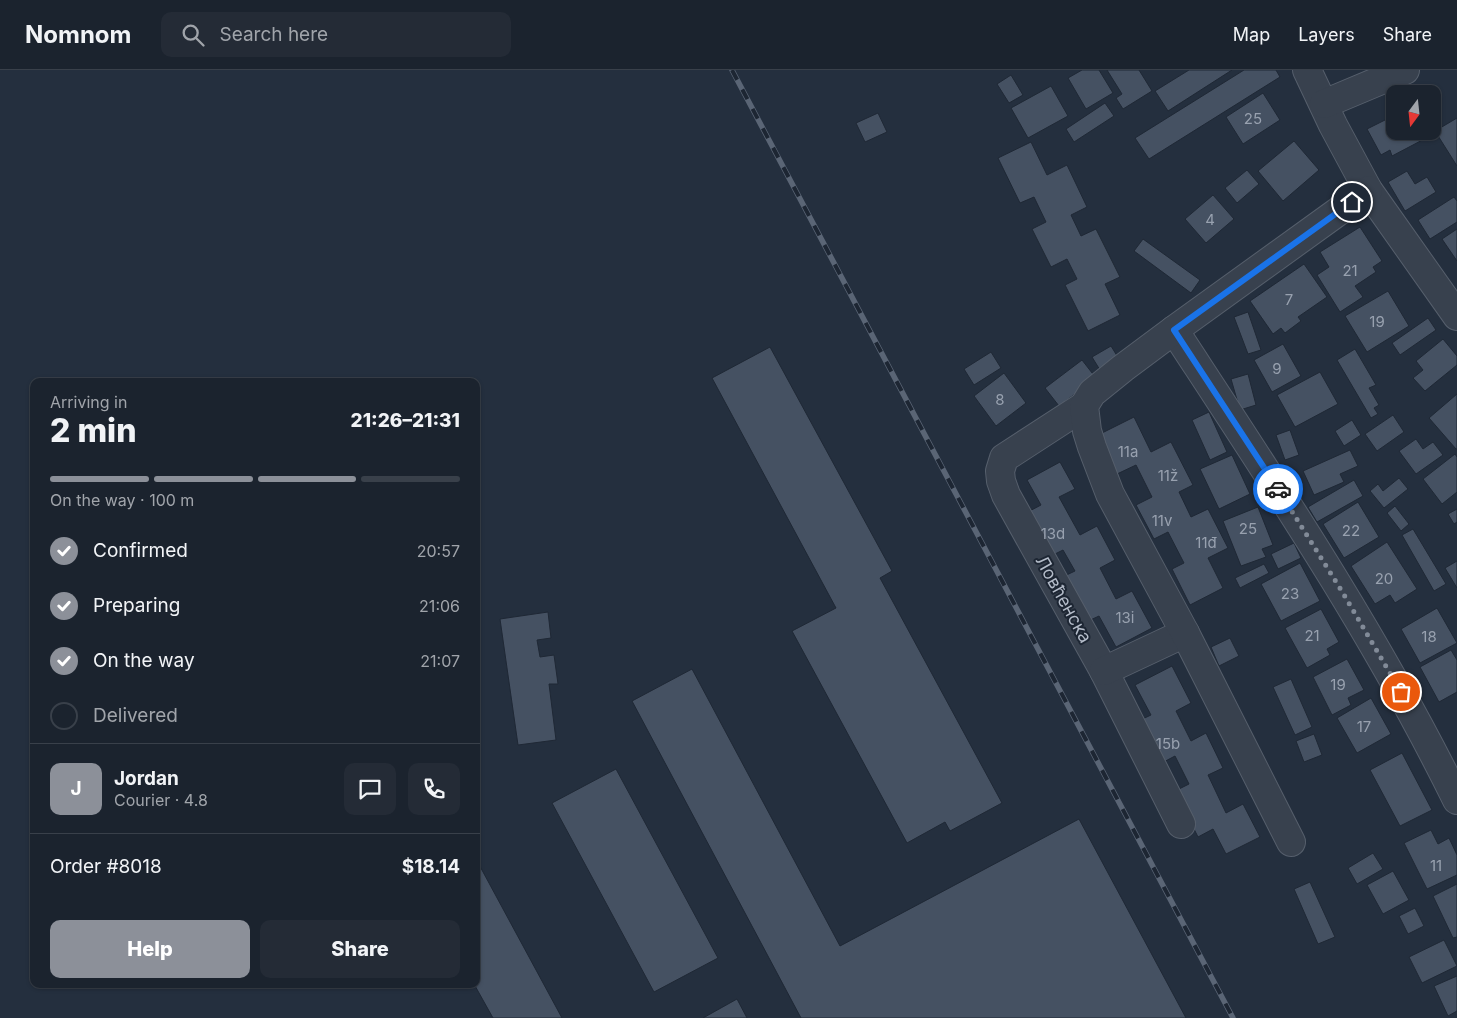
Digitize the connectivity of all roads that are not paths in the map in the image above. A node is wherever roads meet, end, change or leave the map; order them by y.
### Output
1 (1307, 70) edge
2 (1404, 70) edge
3 (1324, 104) junction
4 (1368, 190) junction
5 (1457, 316) edge
6 (1174, 330) junction
7 (1084, 406) junction
8 (1184, 632) junction
9 (1104, 671) junction
10 (1457, 800) edge
11 (1181, 824) dead end
12 (1291, 842) dead end

1 - 3 street
2 - 3 street
3 - 4 street
4 - 5 street
4 - 6 street, Ловћенска
6 - 7 street, Ловћенска
6 - 10 street
7 - 8 street
7 - 9 street, Ловћенска
8 - 9 street
8 - 12 street
9 - 11 street, Ловћенска

